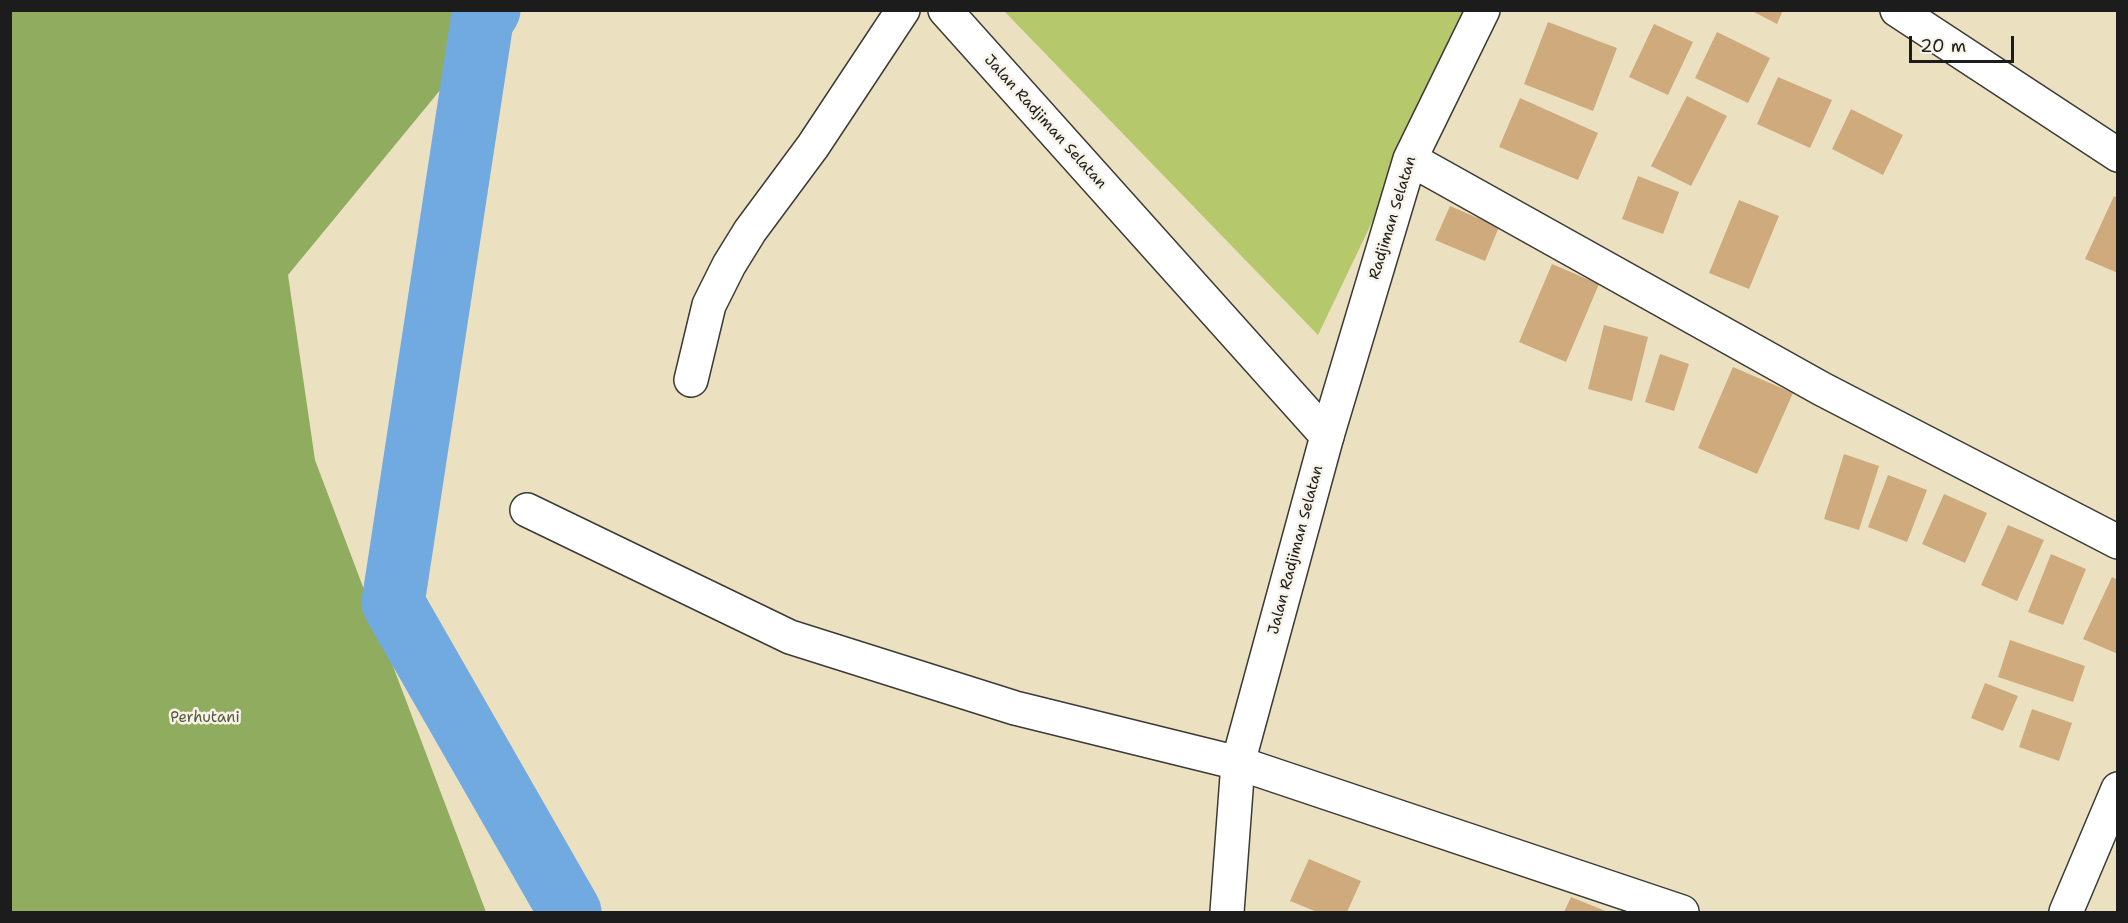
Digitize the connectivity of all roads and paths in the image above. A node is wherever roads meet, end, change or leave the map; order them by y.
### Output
1 (903, 10) edge
2 (945, 10) edge
3 (1483, 10) edge
4 (1897, 10) edge
5 (2118, 155) edge
6 (1410, 159) junction
7 (692, 380) dead end
8 (1327, 436) junction
9 (527, 510) dead end
10 (2118, 542) edge
11 (1238, 763) junction
12 (2118, 789) edge
13 (1227, 912) edge
14 (1682, 912) edge
15 (2066, 912) edge

1 - 7 street
2 - 8 street, Jalan Radjiman Selatan
3 - 6 street, Radjiman Selatan
4 - 5 street
6 - 8 street, Radjiman Selatan
6 - 10 street
8 - 11 street, Jalan Radjiman Selatan
9 - 11 street
11 - 13 street, Jalan Radjiman Selatan
11 - 14 street
12 - 15 street

